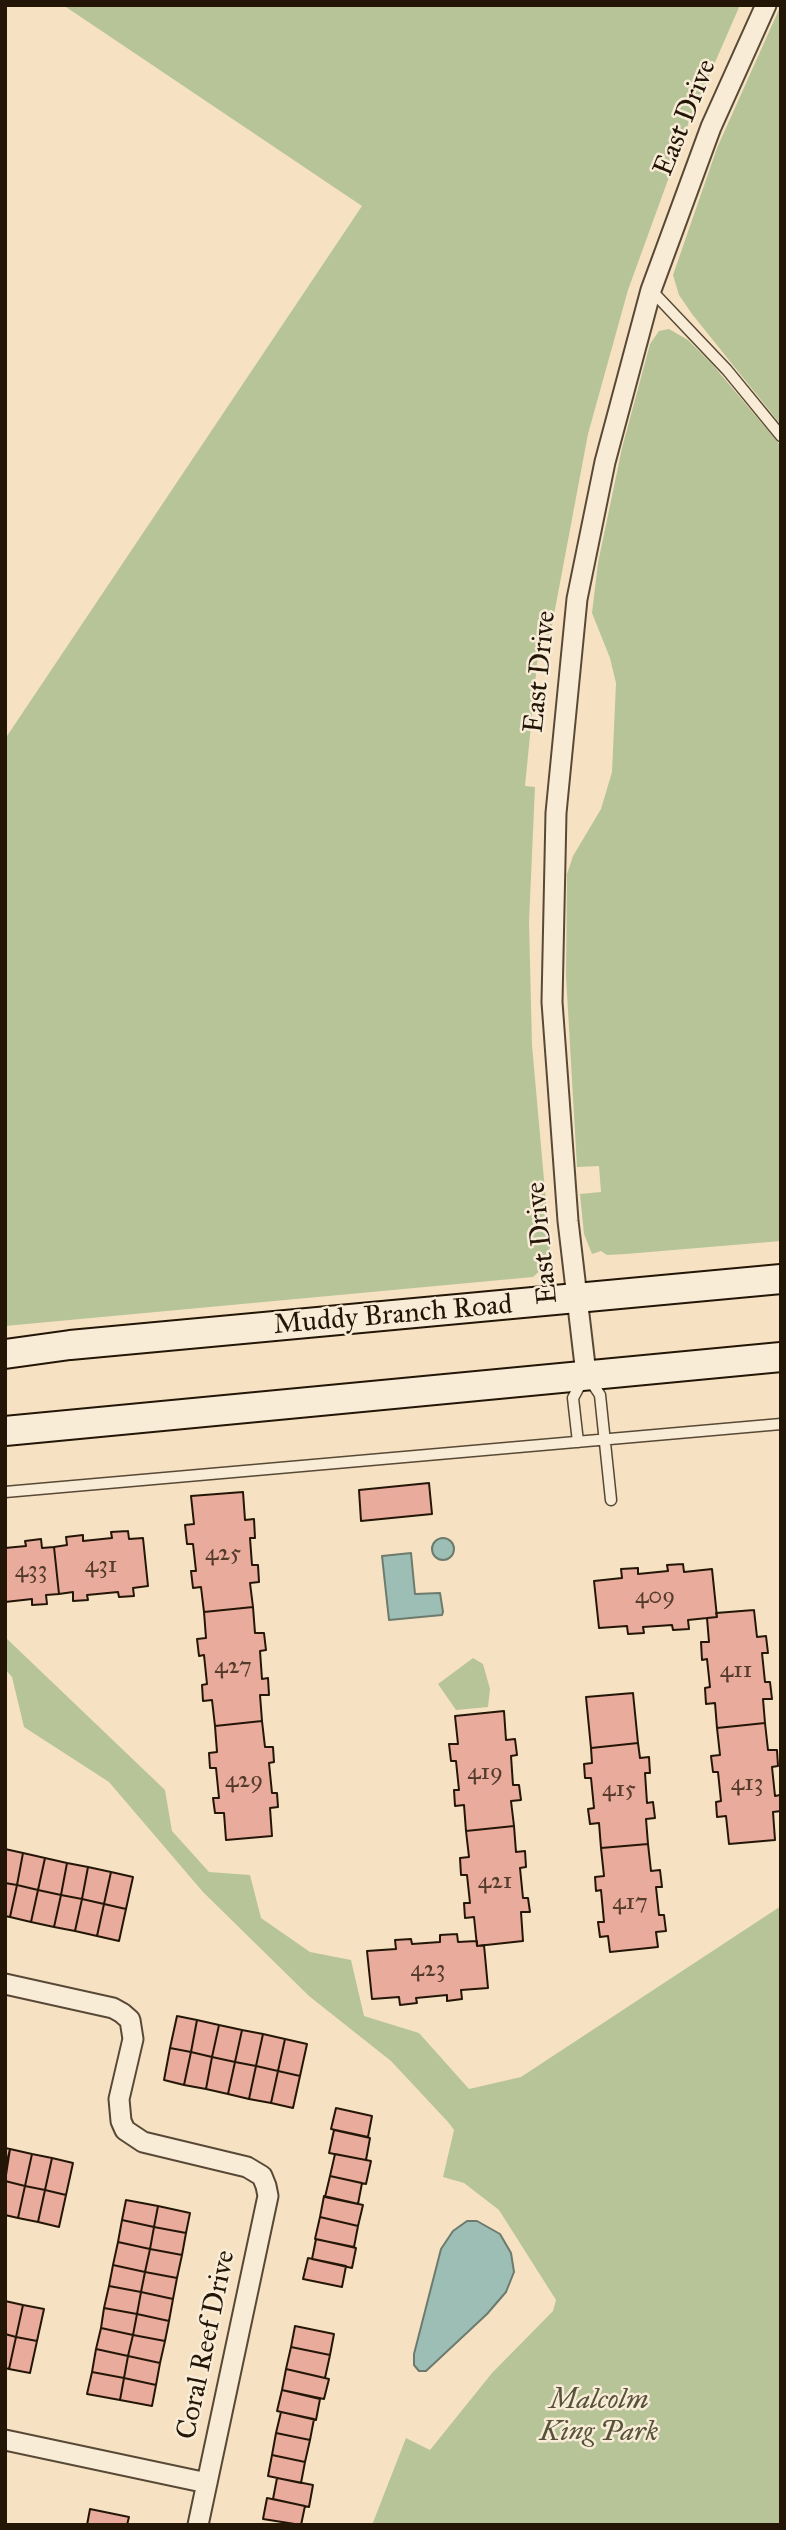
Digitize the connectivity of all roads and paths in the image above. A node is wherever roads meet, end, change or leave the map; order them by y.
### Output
1 (766, 5) edge
2 (651, 290) junction
3 (781, 436) edge
4 (781, 1279) edge
5 (578, 1300) junction
6 (5, 1354) edge
7 (781, 1357) edge
8 (586, 1374) junction
9 (781, 1424) edge
10 (5, 1431) edge
11 (605, 1439) junction
12 (578, 1441) junction
13 (5, 1492) edge
14 (611, 1500) dead end
15 (5, 1984) edge
16 (5, 2440) edge
17 (207, 2483) junction
18 (198, 2525) edge

1 - 2 street, East Drive
2 - 3 lane
2 - 5 street, East Drive
4 - 5 main road, Muddy Branch Road
5 - 6 main road, Muddy Branch Road
5 - 8 street, East Drive
7 - 8 main road
8 - 10 main road
8 - 11 lane
8 - 12 lane
9 - 11 lane
11 - 12 lane
11 - 14 lane
12 - 13 lane
15 - 17 street, Coral Reef Drive
16 - 17 street
17 - 18 street, Coral Reef Drive

